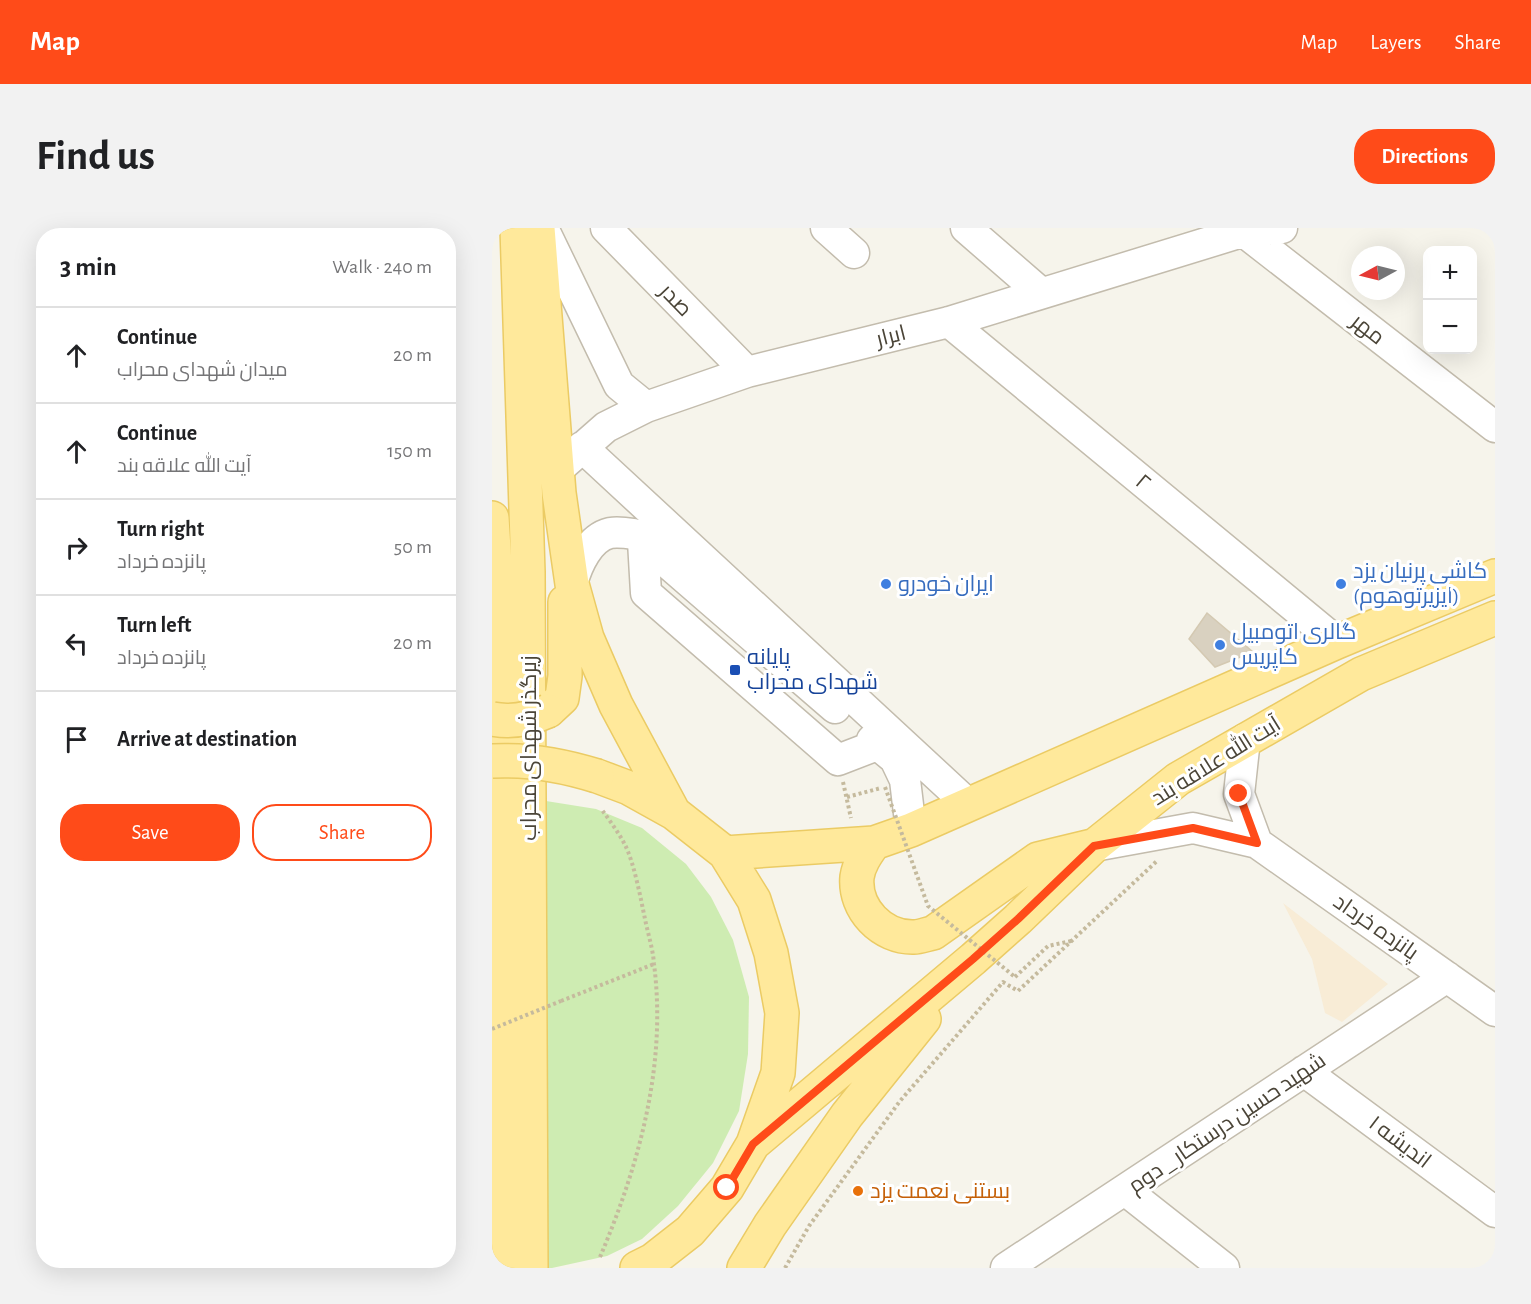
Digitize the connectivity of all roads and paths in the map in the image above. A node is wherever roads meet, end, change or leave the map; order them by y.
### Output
1 (517, 228) edge
2 (538, 228) edge
3 (543, 228) edge
4 (606, 228) edge
5 (826, 228) edge
6 (966, 228) edge
7 (1282, 228) edge
8 (1242, 229) edge
9 (854, 254) dead end
10 (1041, 293) junction
11 (949, 322) junction
12 (747, 372) junction
13 (646, 407) junction
14 (1495, 427) edge
15 (582, 447) junction
16 (558, 481) junction
17 (492, 518) edge
18 (643, 541) junction
19 (1495, 576) edge
20 (572, 584) junction
21 (1495, 618) edge
22 (1337, 642) junction
23 (492, 719) edge
24 (1245, 740) junction
25 (877, 745) junction
26 (492, 760) edge
27 (838, 760) junction
28 (847, 797) junction
29 (969, 805) junction
30 (602, 810) dead end
31 (674, 813) junction
32 (1193, 828) junction
33 (911, 830) junction
34 (1257, 843) junction
35 (865, 844) junction
36 (1094, 846) junction
37 (725, 853) junction
38 (1071, 941) junction
39 (973, 959) junction
40 (654, 964) junction
41 (1447, 977) junction
42 (1495, 1011) edge
43 (492, 1029) edge
44 (1304, 1071) junction
45 (753, 1144) junction
46 (1125, 1190) junction
47 (1495, 1212) edge
48 (690, 1231) junction
49 (600, 1257) dead end
50 (499, 1268) edge
51 (531, 1268) edge
52 (638, 1268) edge
53 (675, 1268) edge
54 (744, 1268) edge
55 (785, 1268) edge
56 (1006, 1268) edge
57 (1224, 1268) edge

1 - 51 main road, زیرگذر شهدای محراب
2 - 16 main road
3 - 13 street
4 - 12 street, صدر
5 - 9 street
6 - 10 street
7 - 8 street, ابرار
8 - 10 street, ابرار
8 - 14 street, مهر
10 - 11 street, ابرار
11 - 12 street, ابرار
11 - 22 street, ۲
12 - 13 street, ابرار
13 - 15 street, ابرار
15 - 16 street, ابرار
15 - 29 street
16 - 20 main road
16 - 23 main road, bridge
17 - 50 main road, زیرگذر شهدای محراب
18 - 20 street
18 - 25 street
18 - 27 street
19 - 22 main road
20 - 31 main road
21 - 24 main road, آیت الله علاقه بند
22 - 29 main road
24 - 34 street
24 - 36 main road, آیت الله علاقه بند
25 - 27 street
25 - 33 street
26 - 31 main road, bridge
27 - 28 path
28 - 35 path
28 - 38 path, bridge
29 - 33 main road
30 - 40 path
31 - 37 main road
32 - 34 street, پانزده خرداد
32 - 36 street, پانزده خرداد
32 - 38 path
33 - 35 main road
34 - 41 street, پانزده خرداد
35 - 36 main road
35 - 37 main road
36 - 39 main road, آیت الله علاقه بند
37 - 45 main road
38 - 55 path
39 - 45 main road, آیت الله علاقه بند
39 - 54 main road
40 - 43 path, bridge
40 - 49 path
41 - 42 street, پانزده خرداد
41 - 44 street, شهید حسین درستکار _ دوم
44 - 46 street, شهید حسین درستکار _ دوم
44 - 47 street, اندیشه ۱
45 - 48 main road
46 - 56 street, شهید حسین درستکار _ دوم
46 - 57 street
48 - 52 main road
48 - 53 main road

